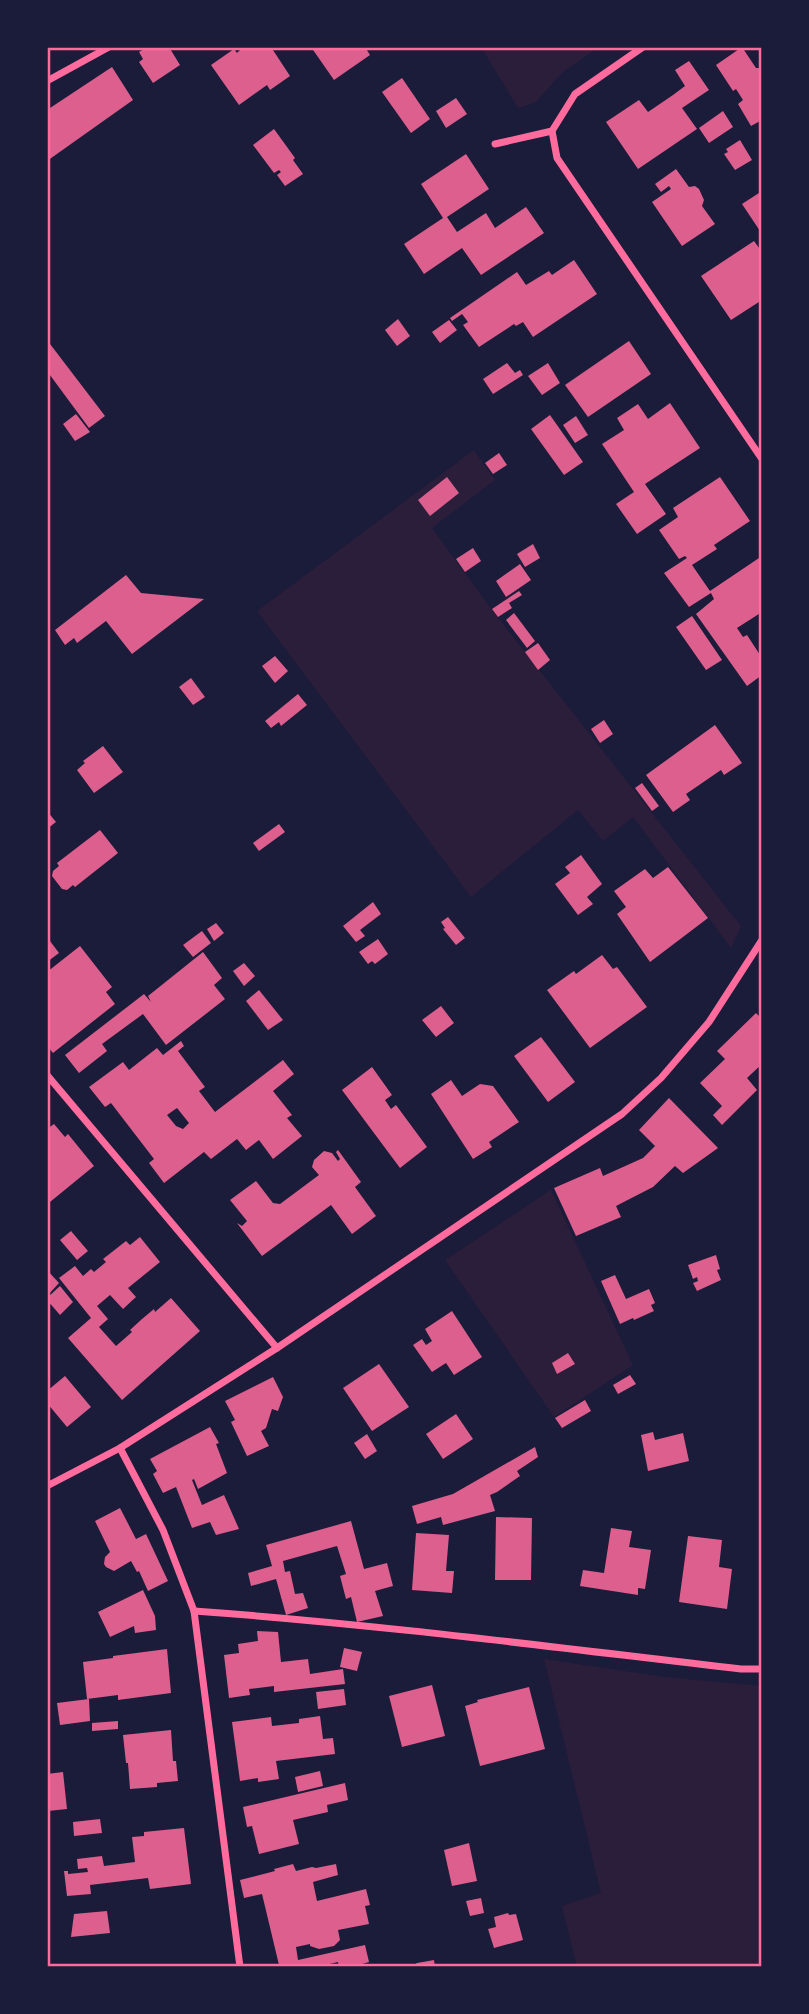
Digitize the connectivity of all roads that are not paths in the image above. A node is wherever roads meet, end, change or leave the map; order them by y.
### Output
1 (109, 47) edge
2 (643, 47) edge
3 (47, 80) edge
4 (552, 131) junction
5 (495, 144) dead end
6 (762, 459) edge
7 (762, 940) edge
8 (47, 1075) edge
9 (277, 1348) junction
10 (120, 1448) junction
11 (47, 1486) edge
12 (194, 1611) junction
13 (762, 1669) edge
14 (240, 1967) edge

1 - 3 street
2 - 4 street
4 - 5 street
4 - 6 street
7 - 9 street
8 - 9 street
9 - 10 street
10 - 11 street
10 - 12 street
12 - 13 street
12 - 14 street

